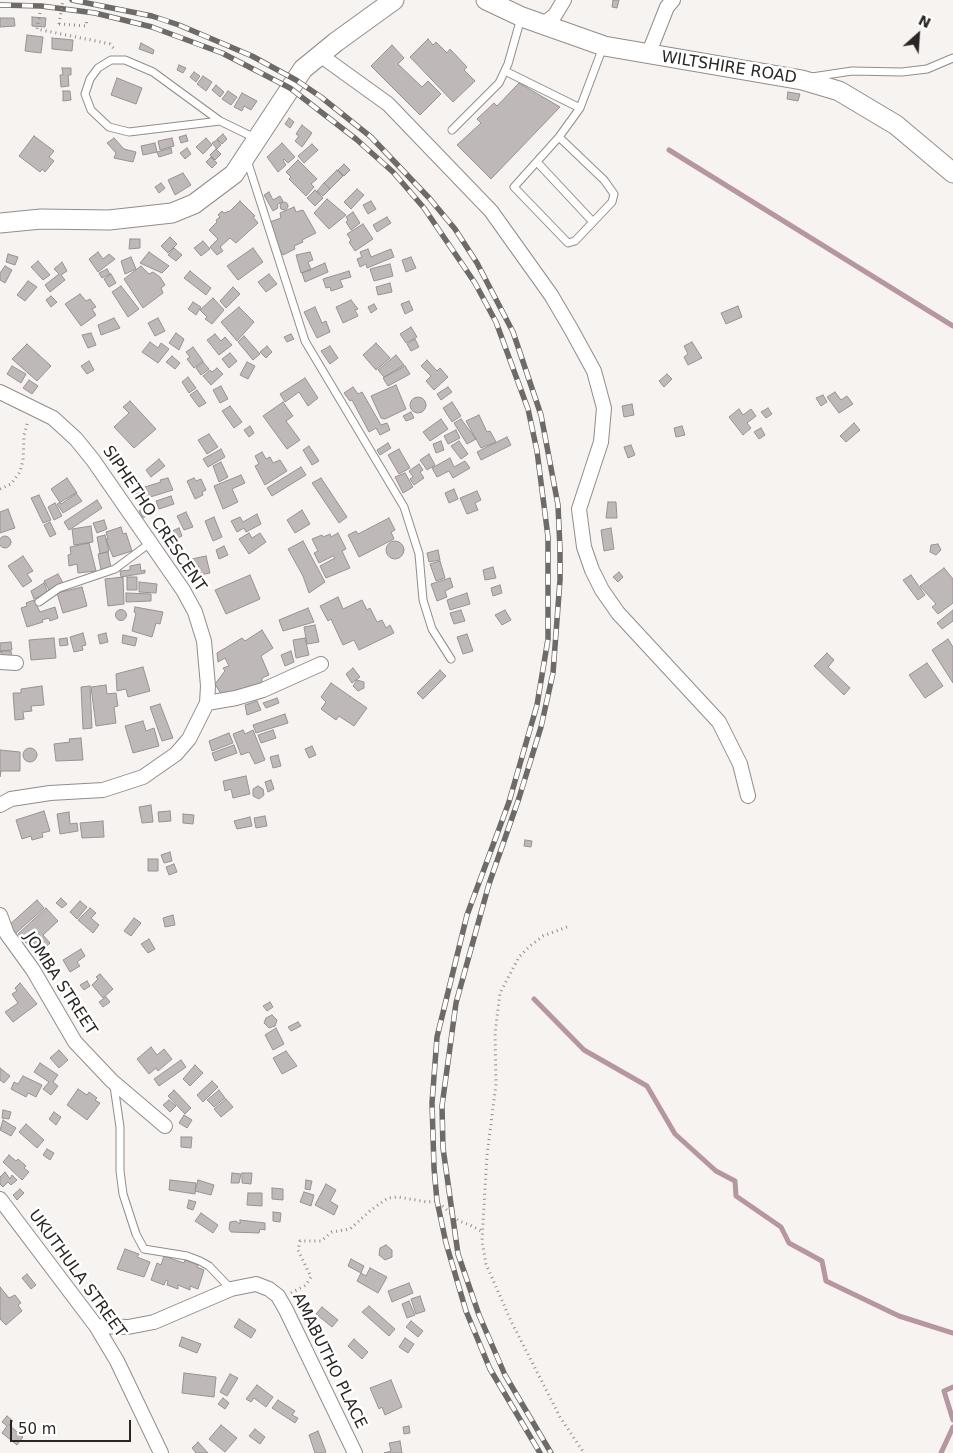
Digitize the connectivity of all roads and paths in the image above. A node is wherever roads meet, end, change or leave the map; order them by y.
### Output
1 (63, 0) edge
2 (394, 0) edge
3 (486, 0) edge
4 (564, 0) edge
5 (673, 0) edge
6 (40, 13) dead end
7 (522, 17) junction
8 (87, 19) dead end
9 (542, 24) junction
10 (604, 46) junction
11 (320, 55) junction
12 (648, 55) junction
13 (953, 58) edge
14 (125, 60) junction
15 (505, 71) junction
16 (802, 80) junction
17 (580, 108) junction
18 (220, 121) junction
19 (452, 130) dead end
20 (559, 137) junction
21 (258, 139) junction
22 (246, 158) junction
23 (537, 162) junction
24 (953, 173) edge
25 (594, 222) junction
26 (0, 223) edge
27 (0, 392) edge
28 (38, 409) junction
29 (0, 489) edge
30 (150, 543) junction
31 (39, 602) dead end
32 (451, 659) dead end
33 (0, 662) edge
34 (16, 663) dead end
35 (322, 664) dead end
36 (207, 703) junction
37 (748, 796) dead end
38 (0, 805) edge
39 (0, 916) edge
40 (568, 928) dead end
41 (112, 1080) junction
42 (166, 1126) dead end
43 (0, 1200) edge
44 (483, 1232) junction
45 (231, 1289) junction
46 (278, 1296) junction
47 (96, 1326) junction
48 (161, 1453) edge
49 (355, 1453) edge
50 (584, 1453) edge

1 - 8 path, bridge
2 - 11 street
3 - 7 street, WILTSHIRE ROAD
4 - 9 street
5 - 12 street
6 - 14 path
7 - 9 street, WILTSHIRE ROAD
7 - 15 lane
9 - 10 street, WILTSHIRE ROAD
10 - 12 street, WILTSHIRE ROAD
10 - 17 lane
11 - 21 street
11 - 37 street
12 - 16 street, WILTSHIRE ROAD
13 - 16 lane
14 - 18 lane
14 - 18 lane
15 - 17 lane
15 - 19 lane
16 - 24 street, WILTSHIRE ROAD
17 - 20 lane
18 - 21 lane
20 - 23 lane
20 - 25 lane
21 - 22 street
22 - 26 street
22 - 32 lane
23 - 25 lane
23 - 25 lane
27 - 28 street, SIPHETHO CRESCENT
28 - 29 path
28 - 30 street, SIPHETHO CRESCENT
30 - 31 lane
30 - 36 street, SIPHETHO CRESCENT
33 - 34 street
35 - 36 street
36 - 38 street, SIPHETHO CRESCENT
39 - 41 street, JOMBA STREET
40 - 44 path
41 - 42 street, JOMBA STREET
41 - 45 lane
43 - 47 street, UKUTHULA STREET
44 - 46 path
44 - 50 path
45 - 46 street, AMABUTHO PLACE
45 - 47 street, AMABUTHO PLACE
46 - 49 street, AMABUTHO PLACE
47 - 48 street, UKUTHULA STREET

